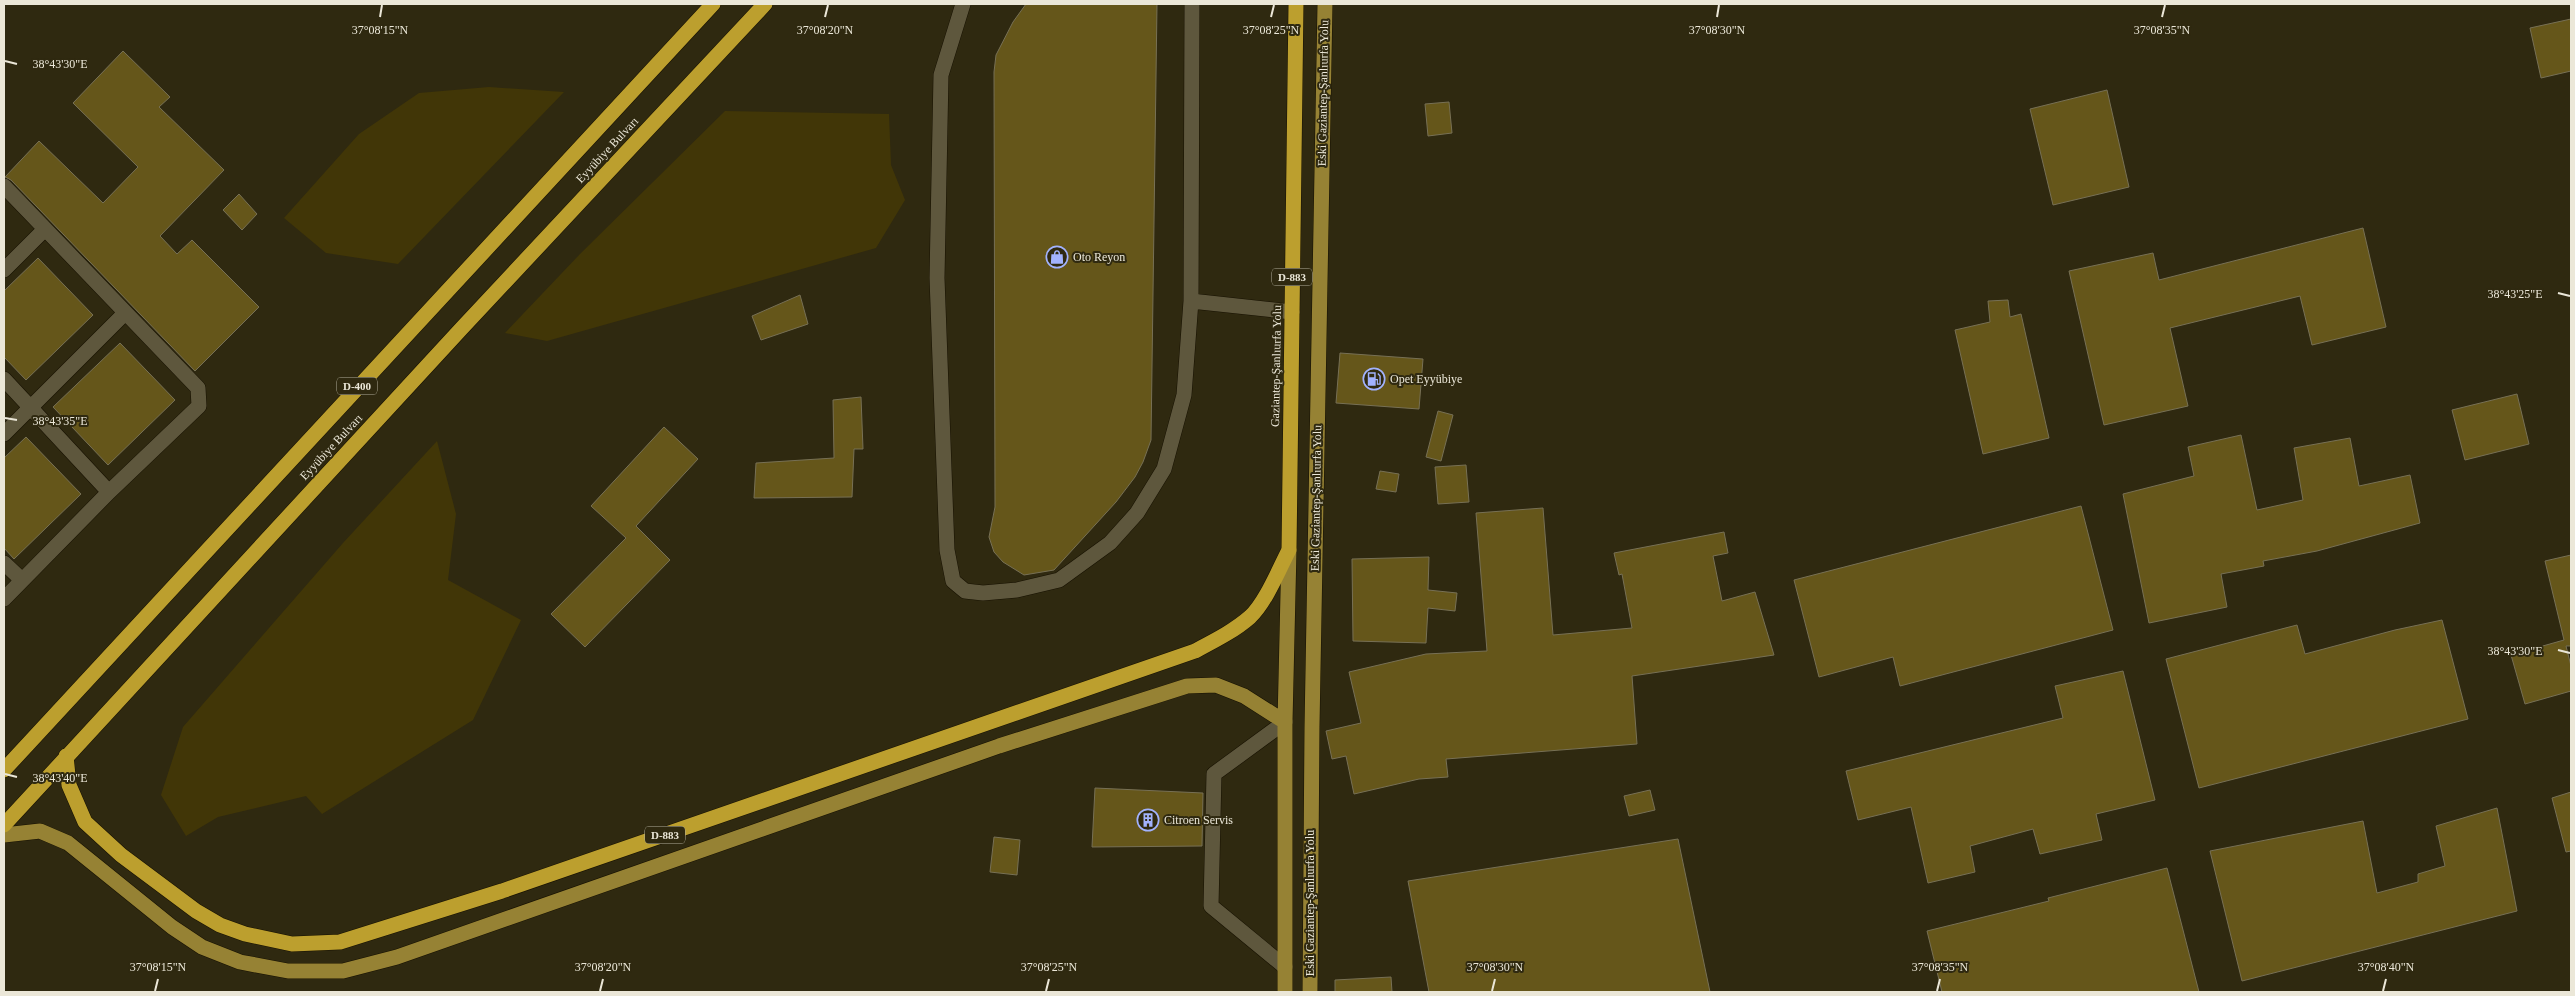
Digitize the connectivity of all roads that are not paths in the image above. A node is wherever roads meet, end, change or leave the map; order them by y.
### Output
1 (712, 4) edge
2 (765, 4) edge
3 (963, 4) edge
4 (1192, 4) edge
5 (1296, 4) edge
6 (1325, 4) edge
7 (4, 186) edge
8 (45, 229) junction
9 (4, 270) edge
10 (1191, 301) junction
11 (1292, 312) junction
12 (125, 313) junction
13 (4, 379) edge
14 (30, 408) junction
15 (4, 434) edge
16 (109, 492) junction
17 (1289, 550) junction
18 (4, 563) edge
19 (22, 580) junction
20 (4, 599) edge
21 (1285, 722) junction
22 (66, 756) junction
23 (4, 770) edge
24 (4, 825) edge
25 (4, 835) edge
26 (1285, 967) junction
27 (1285, 992) edge
28 (1310, 992) edge

1 - 23 highway, Eyyübiye Bulvarı / D-400
2 - 22 highway, Eyyübiye Bulvarı / D-400
3 - 10 street
4 - 10 street
5 - 11 highway, Gaziantep-Şanlıurfa Yolu / D-883
6 - 28 main road, Eski Gaziantep-Şanlıurfa Yolu
7 - 8 street
8 - 9 street
8 - 12 street
10 - 11 street
11 - 17 highway, Gaziantep-Şanlıurfa Yolu / D-883
12 - 14 street
12 - 16 street
13 - 14 street
14 - 15 street
14 - 16 street
16 - 19 street
17 - 21 main road, Eski Gaziantep-Şanlıurfa Yolu
17 - 22 highway, D-883
18 - 19 street
19 - 20 street
21 - 25 main road
21 - 26 main road, Eski Gaziantep-Şanlıurfa Yolu
21 - 26 street
22 - 24 highway, Eyyübiye Bulvarı / D-400
26 - 27 main road, Eski Gaziantep-Şanlıurfa Yolu

